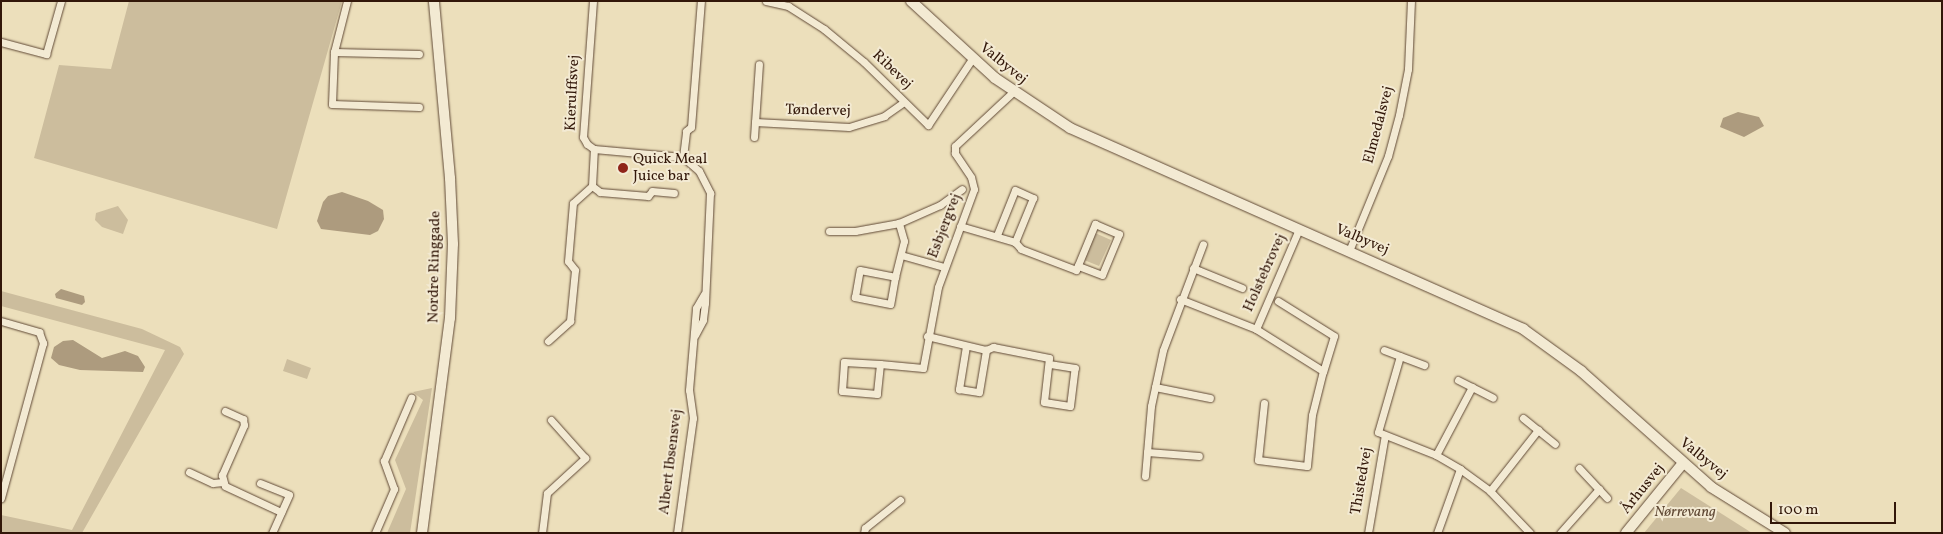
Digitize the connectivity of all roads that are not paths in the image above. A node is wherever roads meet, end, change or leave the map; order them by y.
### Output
1 (61, 1) edge
2 (347, 1) edge
3 (434, 1) edge
4 (593, 1) edge
5 (701, 1) edge
6 (766, 1) edge
7 (911, 1) edge
8 (1411, 1) edge
9 (1, 42) edge
10 (334, 52) junction
11 (419, 54) dead end
12 (972, 59) junction
13 (759, 64) dead end
14 (1013, 92) junction
15 (904, 102) junction
16 (419, 108) dead end
17 (755, 122) junction
18 (754, 137) dead end
19 (594, 149) junction
20 (683, 158) junction
21 (592, 186) junction
22 (962, 190) dead end
23 (674, 192) dead end
24 (899, 223) junction
25 (960, 226) junction
26 (1299, 229) junction
27 (829, 231) dead end
28 (997, 235) junction
29 (1015, 242) junction
30 (1202, 244) dead end
31 (1349, 251) junction
32 (901, 255) junction
33 (1078, 266) junction
34 (944, 267) junction
35 (1193, 268) junction
36 (896, 277) junction
37 (1242, 288) dead end
38 (1180, 299) junction
39 (1278, 301) dead end
40 (1, 320) edge
41 (1256, 329) junction
42 (927, 336) junction
43 (548, 341) dead end
44 (966, 346) junction
45 (986, 350) junction
46 (1384, 350) dead end
47 (1400, 356) junction
48 (880, 364) junction
49 (1050, 364) junction
50 (1424, 365) dead end
51 (1323, 371) junction
52 (1458, 380) dead end
53 (1154, 386) junction
54 (1472, 388) junction
55 (411, 398) dead end
56 (1210, 398) dead end
57 (1493, 398) dead end
58 (1264, 403) dead end
59 (224, 411) dead end
60 (1522, 418) dead end
61 (551, 420) dead end
62 (1538, 430) junction
63 (1385, 435) junction
64 (1555, 444) dead end
65 (1147, 452) junction
66 (1436, 455) junction
67 (1199, 456) dead end
68 (1683, 463) junction
69 (1460, 468) junction
70 (1579, 468) dead end
71 (189, 472) dead end
72 (1145, 476) dead end
73 (223, 482) junction
74 (260, 483) dead end
75 (1598, 489) junction
76 (1490, 491) junction
77 (1, 498) edge
78 (1607, 498) dead end
79 (900, 500) dead end
80 (281, 512) junction
81 (272, 533) edge
82 (375, 533) edge
83 (422, 533) edge
84 (542, 533) edge
85 (677, 533) edge
86 (864, 533) edge
87 (1368, 533) edge
88 (1437, 533) edge
89 (1530, 533) edge
90 (1560, 533) edge
91 (1626, 533) edge
92 (1785, 533) edge

1 - 9 street
2 - 10 street
3 - 83 street, Nordre Ringgade
4 - 19 street, Kierulffsvej
5 - 20 street
6 - 15 street, Ribevej
7 - 12 street, Valbyvej
8 - 31 street, Elmedalsvej
10 - 11 street
10 - 16 street
12 - 14 street, Valbyvej
12 - 15 street, Ribevej
13 - 17 street
14 - 25 street, Esbjergvej
14 - 26 street, Valbyvej
15 - 17 street, Tøndervej
17 - 18 street
19 - 20 street
19 - 21 street, Kierulffsvej
20 - 85 street, Albert Ibsensvej
21 - 23 street
21 - 43 street
22 - 24 street
24 - 27 street
24 - 32 street
25 - 28 street
25 - 34 street, Esbjergvej
26 - 31 street, Valbyvej
26 - 41 street, Holstebrovej
28 - 29 street
28 - 29 street
29 - 33 street
30 - 35 street
31 - 68 street, Valbyvej
32 - 34 street
32 - 36 street
33 - 33 street
34 - 42 street, Esbjergvej
35 - 37 street, Holstebrovej
35 - 38 street
36 - 36 street
38 - 41 street, Holstebrovej
38 - 53 street
39 - 51 street, Holstebrovej
40 - 77 street
41 - 51 street, Holstebrovej
42 - 44 street
42 - 48 street, Esbjergvej
44 - 45 street
44 - 45 street
45 - 49 street
46 - 47 street
47 - 50 street
47 - 63 street, Thistedvej
48 - 48 street
49 - 49 street
51 - 58 street, Holstebrovej
52 - 54 street
53 - 56 street
53 - 65 street
54 - 57 street
54 - 66 street
55 - 82 street
59 - 73 street
60 - 62 street
61 - 84 street
62 - 64 street
62 - 76 street
63 - 66 street, Thistedvej
63 - 87 street, Thistedvej
65 - 67 street
65 - 72 street
66 - 69 street, Thistedvej
68 - 91 street, Århusvej
68 - 92 street, Valbyvej
69 - 76 street, Thistedvej
69 - 88 street
70 - 75 street
71 - 73 street
73 - 80 street
74 - 80 street
75 - 78 street
75 - 90 street
76 - 89 street, Thistedvej
79 - 86 street
80 - 81 street

